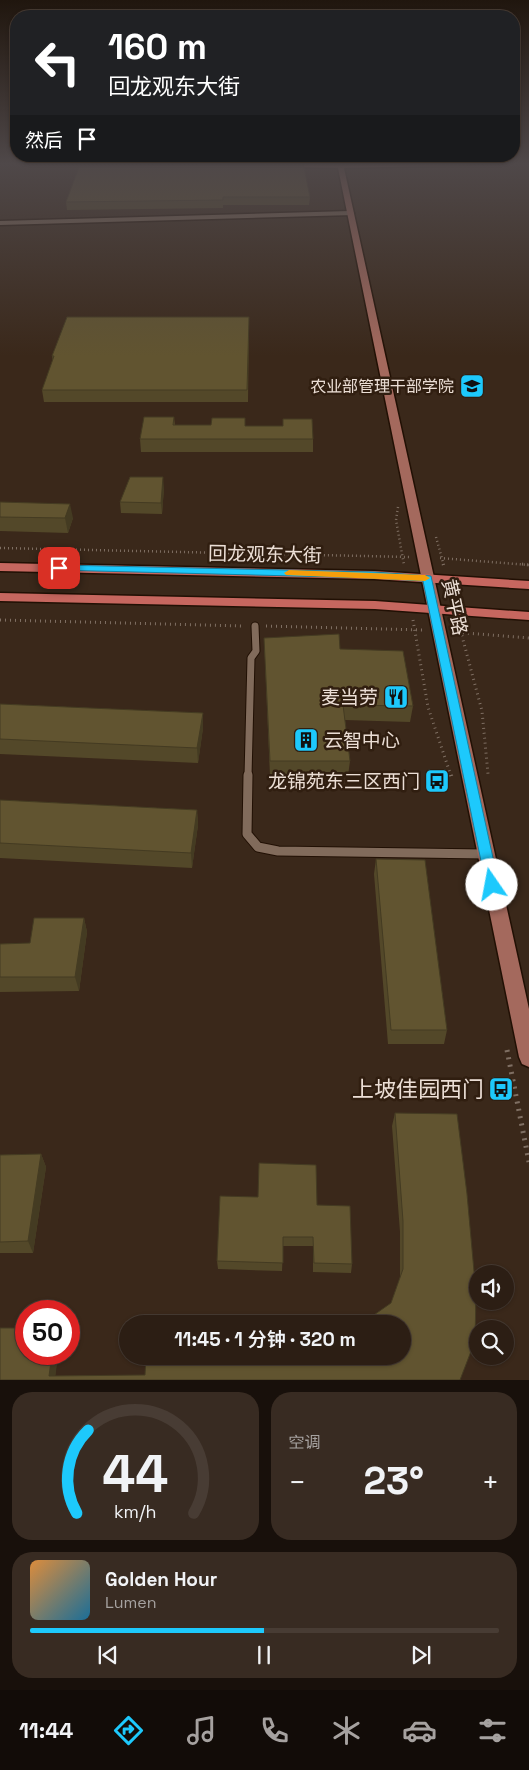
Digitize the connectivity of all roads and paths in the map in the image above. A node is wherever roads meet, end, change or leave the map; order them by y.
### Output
1 (353, 227) edge
2 (0, 548) edge
3 (365, 556) dead end
4 (495, 562) dead end
5 (529, 565) edge
6 (0, 567) edge
7 (427, 578) junction
8 (529, 586) edge
9 (0, 597) edge
10 (434, 608) junction
11 (529, 616) edge
12 (0, 620) edge
13 (255, 626) junction
14 (365, 628) dead end
15 (498, 635) dead end
16 (529, 638) edge
17 (420, 657) dead end
18 (467, 657) dead end
19 (489, 783) dead end
20 (454, 787) dead end
21 (486, 854) junction
22 (507, 1049) dead end
23 (529, 1057) edge
24 (529, 1162) edge

1 - 7 main road, 黄平路
2 - 3 path
4 - 5 path
6 - 7 main road, 回龙观东大街
7 - 8 main road, 回龙观东大街
7 - 10 main road, 黄平路
9 - 10 main road
10 - 11 main road
10 - 21 main road, 黄平路
12 - 13 path
13 - 14 path
13 - 21 lane
15 - 16 path
17 - 20 path
18 - 19 path
21 - 23 main road, 黄平路
22 - 24 path

